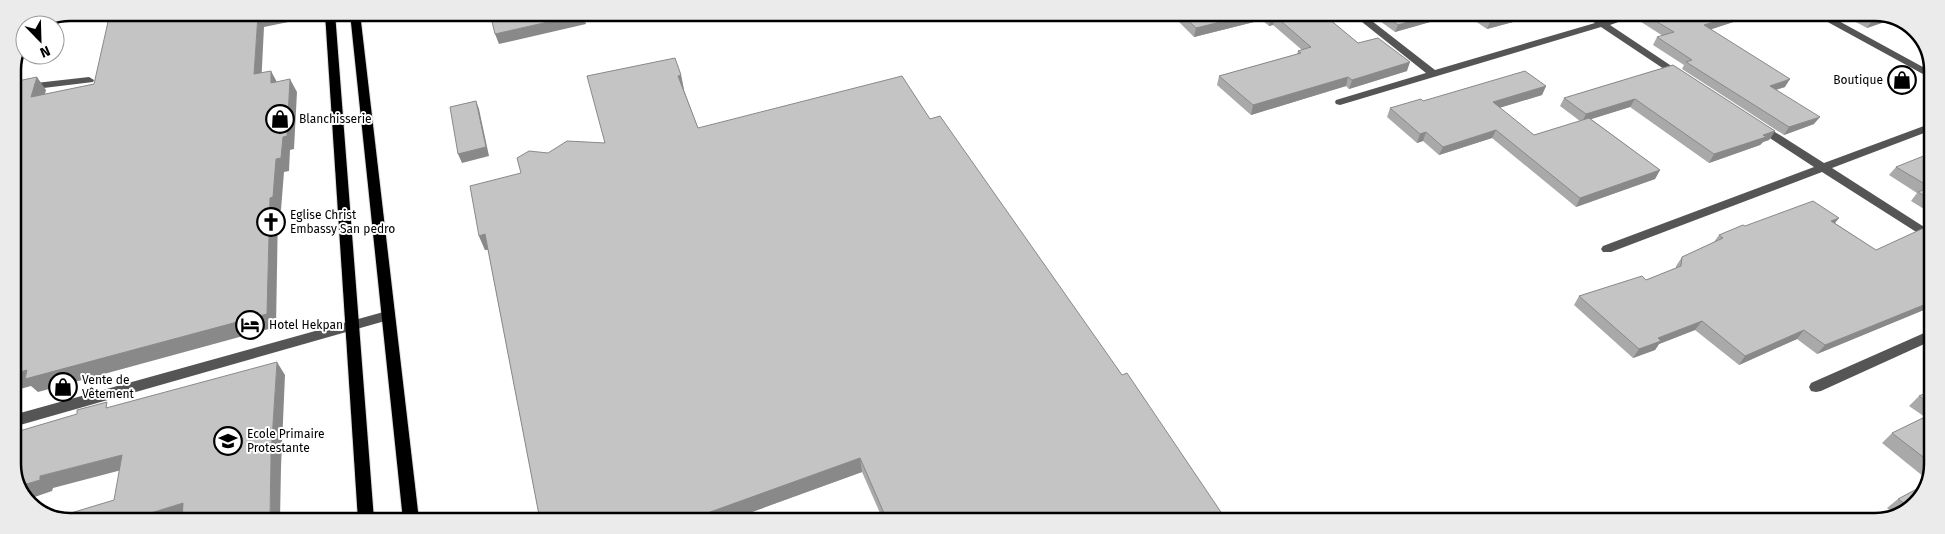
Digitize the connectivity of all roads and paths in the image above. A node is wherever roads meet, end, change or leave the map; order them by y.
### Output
1 (331, 21) edge
2 (356, 21) edge
3 (1367, 21) edge
4 (1598, 21) edge
5 (1612, 21) edge
6 (1831, 21) edge
7 (1602, 24) junction
8 (1924, 72) edge
9 (1435, 74) junction
10 (89, 80) dead end
11 (1692, 82) edge
12 (21, 87) edge
13 (1340, 102) dead end
14 (1748, 119) edge
15 (1924, 129) edge
16 (1822, 167) junction
17 (1924, 233) edge
18 (1607, 249) dead end
19 (388, 316) junction
20 (354, 325) junction
21 (1924, 338) edge
22 (1816, 387) dead end
23 (21, 419) edge
24 (366, 513) edge
25 (410, 513) edge

1 - 20 main road
2 - 19 main road
3 - 9 street
4 - 7 street
5 - 7 street
6 - 8 street
7 - 9 street
7 - 11 street
9 - 13 street
10 - 12 street
14 - 16 street
15 - 16 street
16 - 17 street
16 - 18 street
19 - 20 street
19 - 25 main road
20 - 23 street
20 - 24 main road
21 - 22 street

